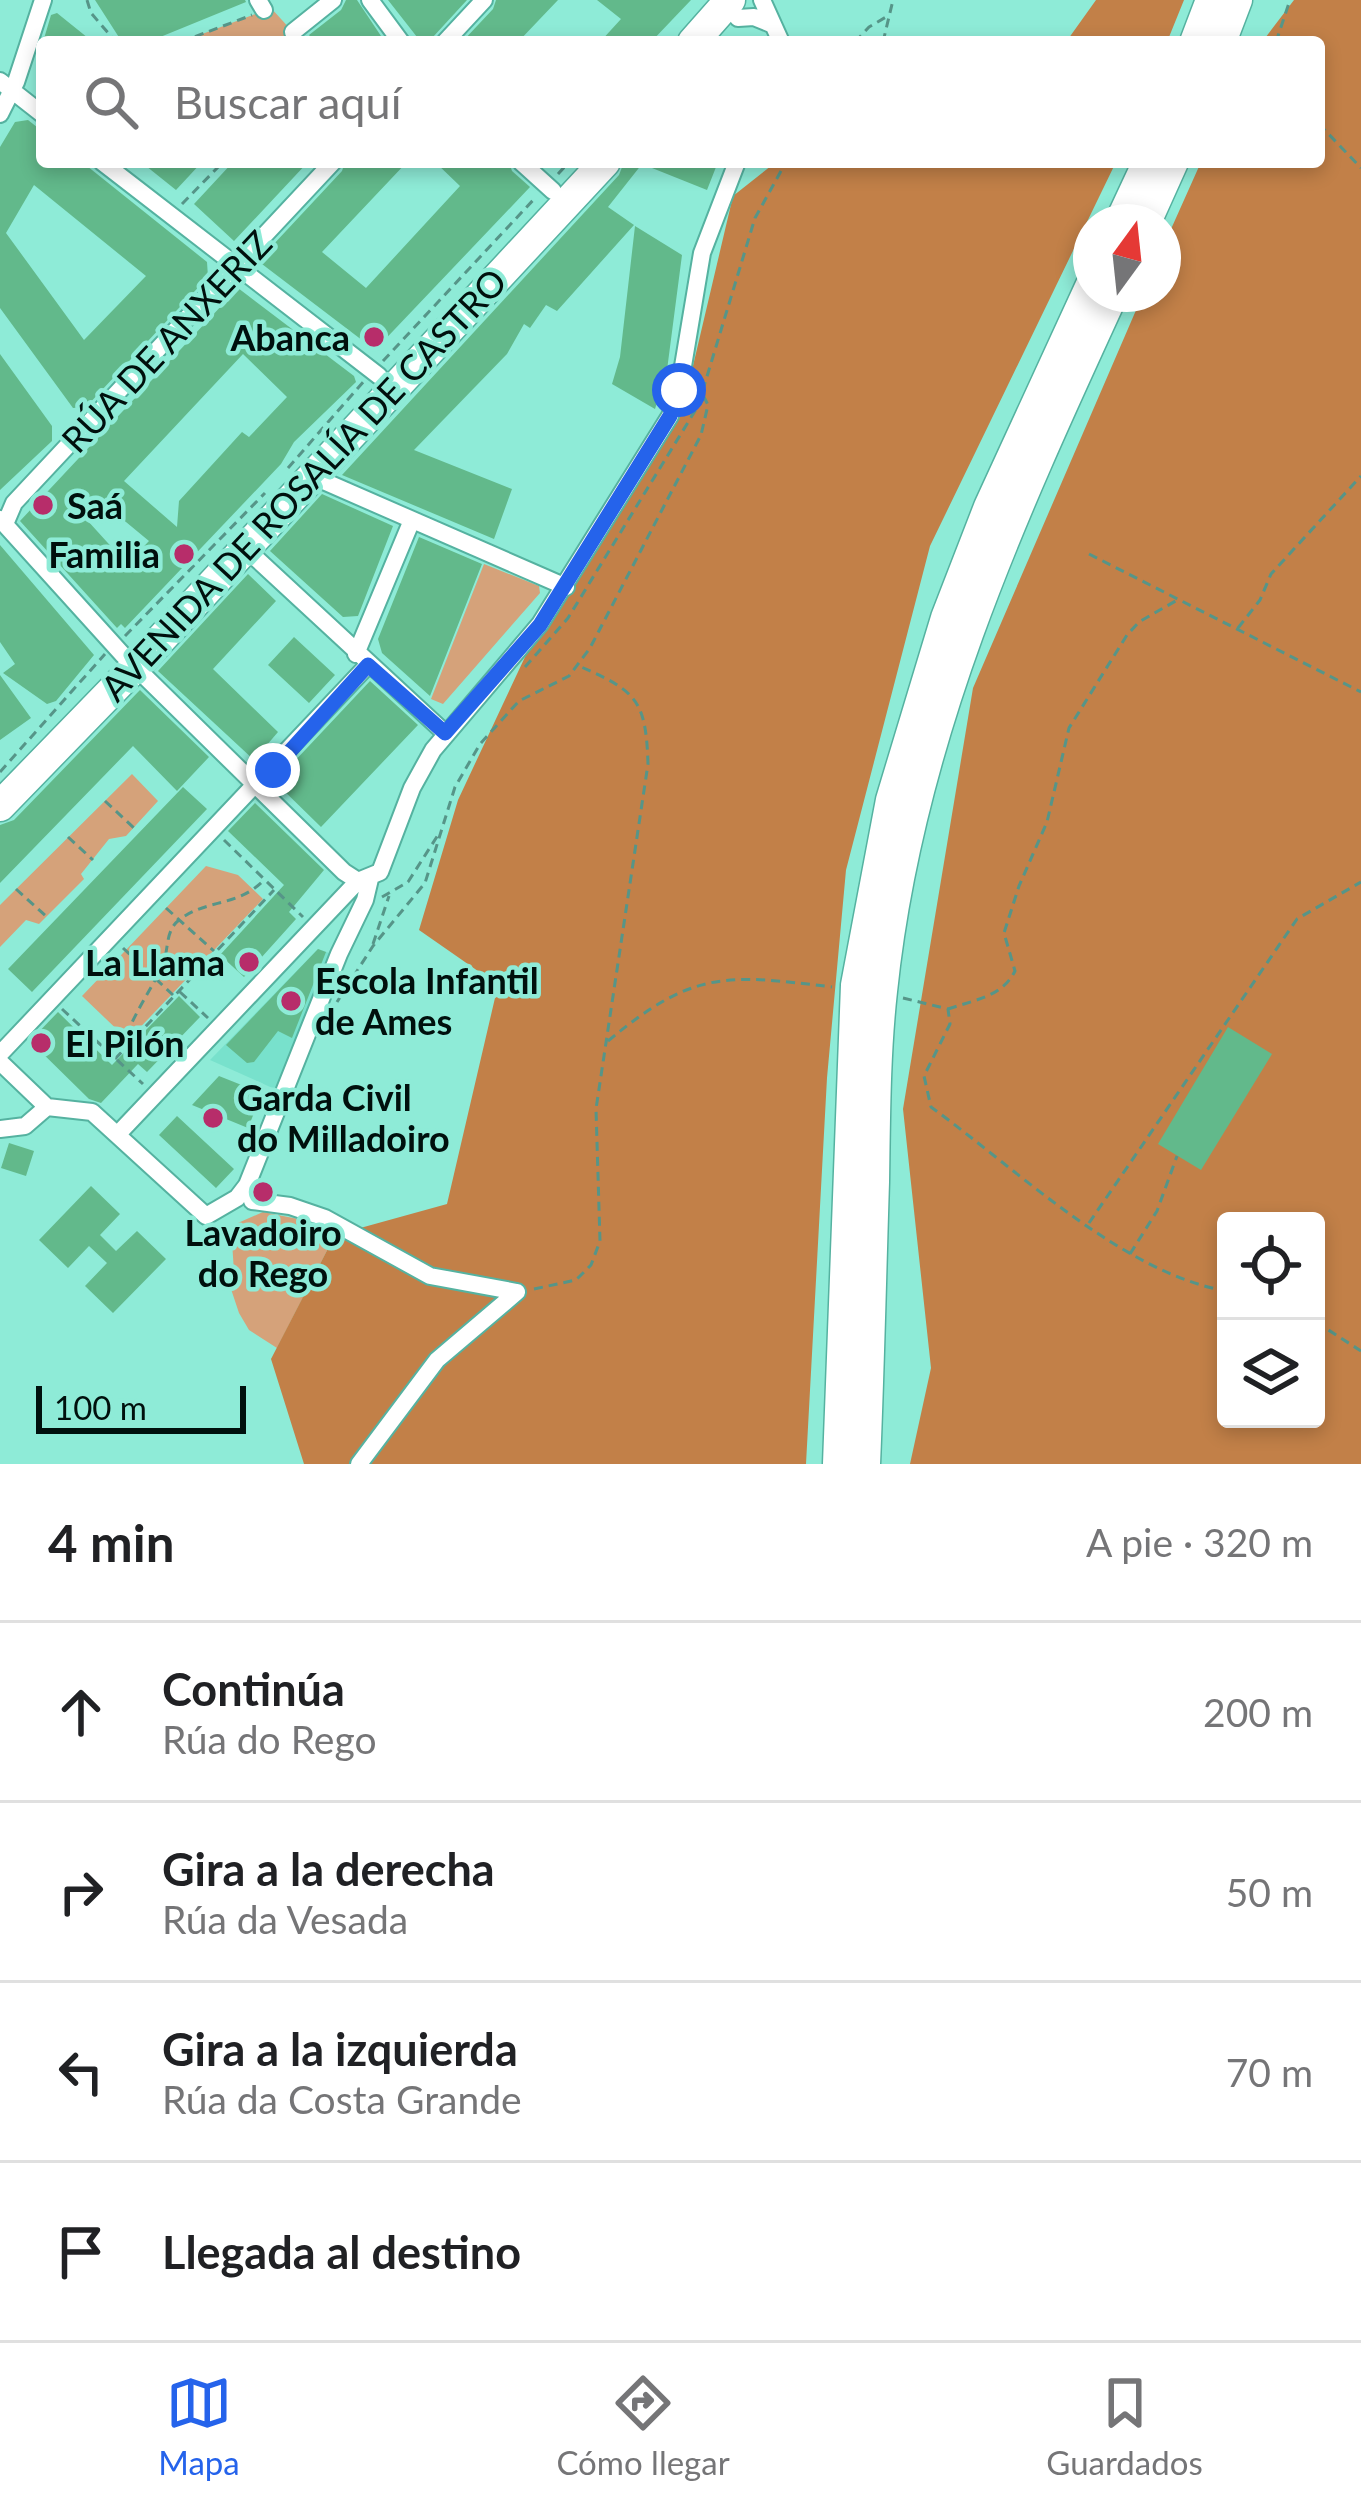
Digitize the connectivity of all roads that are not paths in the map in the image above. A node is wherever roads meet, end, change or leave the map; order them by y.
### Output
1 (43, 0) edge
2 (333, 0) edge
3 (370, 0) edge
4 (484, 0) edge
5 (1211, 0) edge
6 (1237, 0) edge
7 (751, 8) edge
8 (293, 32) dead end
9 (397, 36) edge
10 (451, 36) edge
11 (703, 36) edge
12 (723, 36) edge
13 (776, 36) edge
14 (1197, 36) edge
15 (1222, 36) edge
16 (6, 86) edge
17 (36, 109) edge
18 (0, 114) edge
19 (109, 168) edge
20 (327, 168) edge
21 (528, 168) edge
22 (571, 168) edge
23 (599, 168) edge
24 (734, 168) edge
25 (1145, 168) edge
26 (1170, 168) edge
27 (547, 185) junction
28 (1128, 204) edge
29 (1154, 204) edge
30 (235, 267) junction
31 (1079, 312) edge
32 (1105, 312) edge
33 (374, 373) junction
34 (300, 473) junction
35 (412, 520) junction
36 (3, 521) edge
37 (244, 548) junction
38 (566, 587) junction
39 (121, 652) junction
40 (362, 660) junction
41 (445, 733) junction
42 (0, 782) edge
43 (257, 787) junction
44 (0, 806) edge
45 (364, 880) junction
46 (0, 1058) edge
47 (47, 1107) junction
48 (0, 1129) edge
49 (117, 1135) junction
50 (249, 1193) junction
51 (359, 1464) edge
52 (838, 1464) edge
53 (865, 1464) edge

1 - 16 street
2 - 8 street
3 - 9 street
4 - 10 street
5 - 14 highway
6 - 15 highway
7 - 11 highway
7 - 12 highway
7 - 13 street
16 - 17 street
16 - 18 street
19 - 30 street
20 - 30 street, RÚA DE ANXERIZ
21 - 27 street
22 - 27 highway, AVENIDA DE ROSALÍA DE CASTRO
23 - 34 highway, AVENIDA DE ROSALÍA DE CASTRO
24 - 38 street
25 - 28 highway
26 - 29 highway
27 - 33 highway, AVENIDA DE ROSALÍA DE CASTRO
30 - 33 street
30 - 36 street, RÚA DE ANXERIZ
31 - 52 highway
32 - 53 highway
33 - 39 highway, AVENIDA DE ROSALÍA DE CASTRO
34 - 35 street
34 - 37 highway, AVENIDA DE ROSALÍA DE CASTRO
35 - 38 street
35 - 40 street
36 - 39 street
37 - 39 highway, AVENIDA DE ROSALÍA DE CASTRO
37 - 40 street
38 - 41 street
39 - 42 highway, AVENIDA DE ROSALÍA DE CASTRO
39 - 43 street
39 - 44 highway, AVENIDA DE ROSALÍA DE CASTRO
40 - 41 street
40 - 43 street
41 - 45 street
43 - 45 street
43 - 46 street
45 - 49 street
45 - 50 street
46 - 47 street
47 - 48 street
47 - 49 street
49 - 50 street
50 - 51 street

